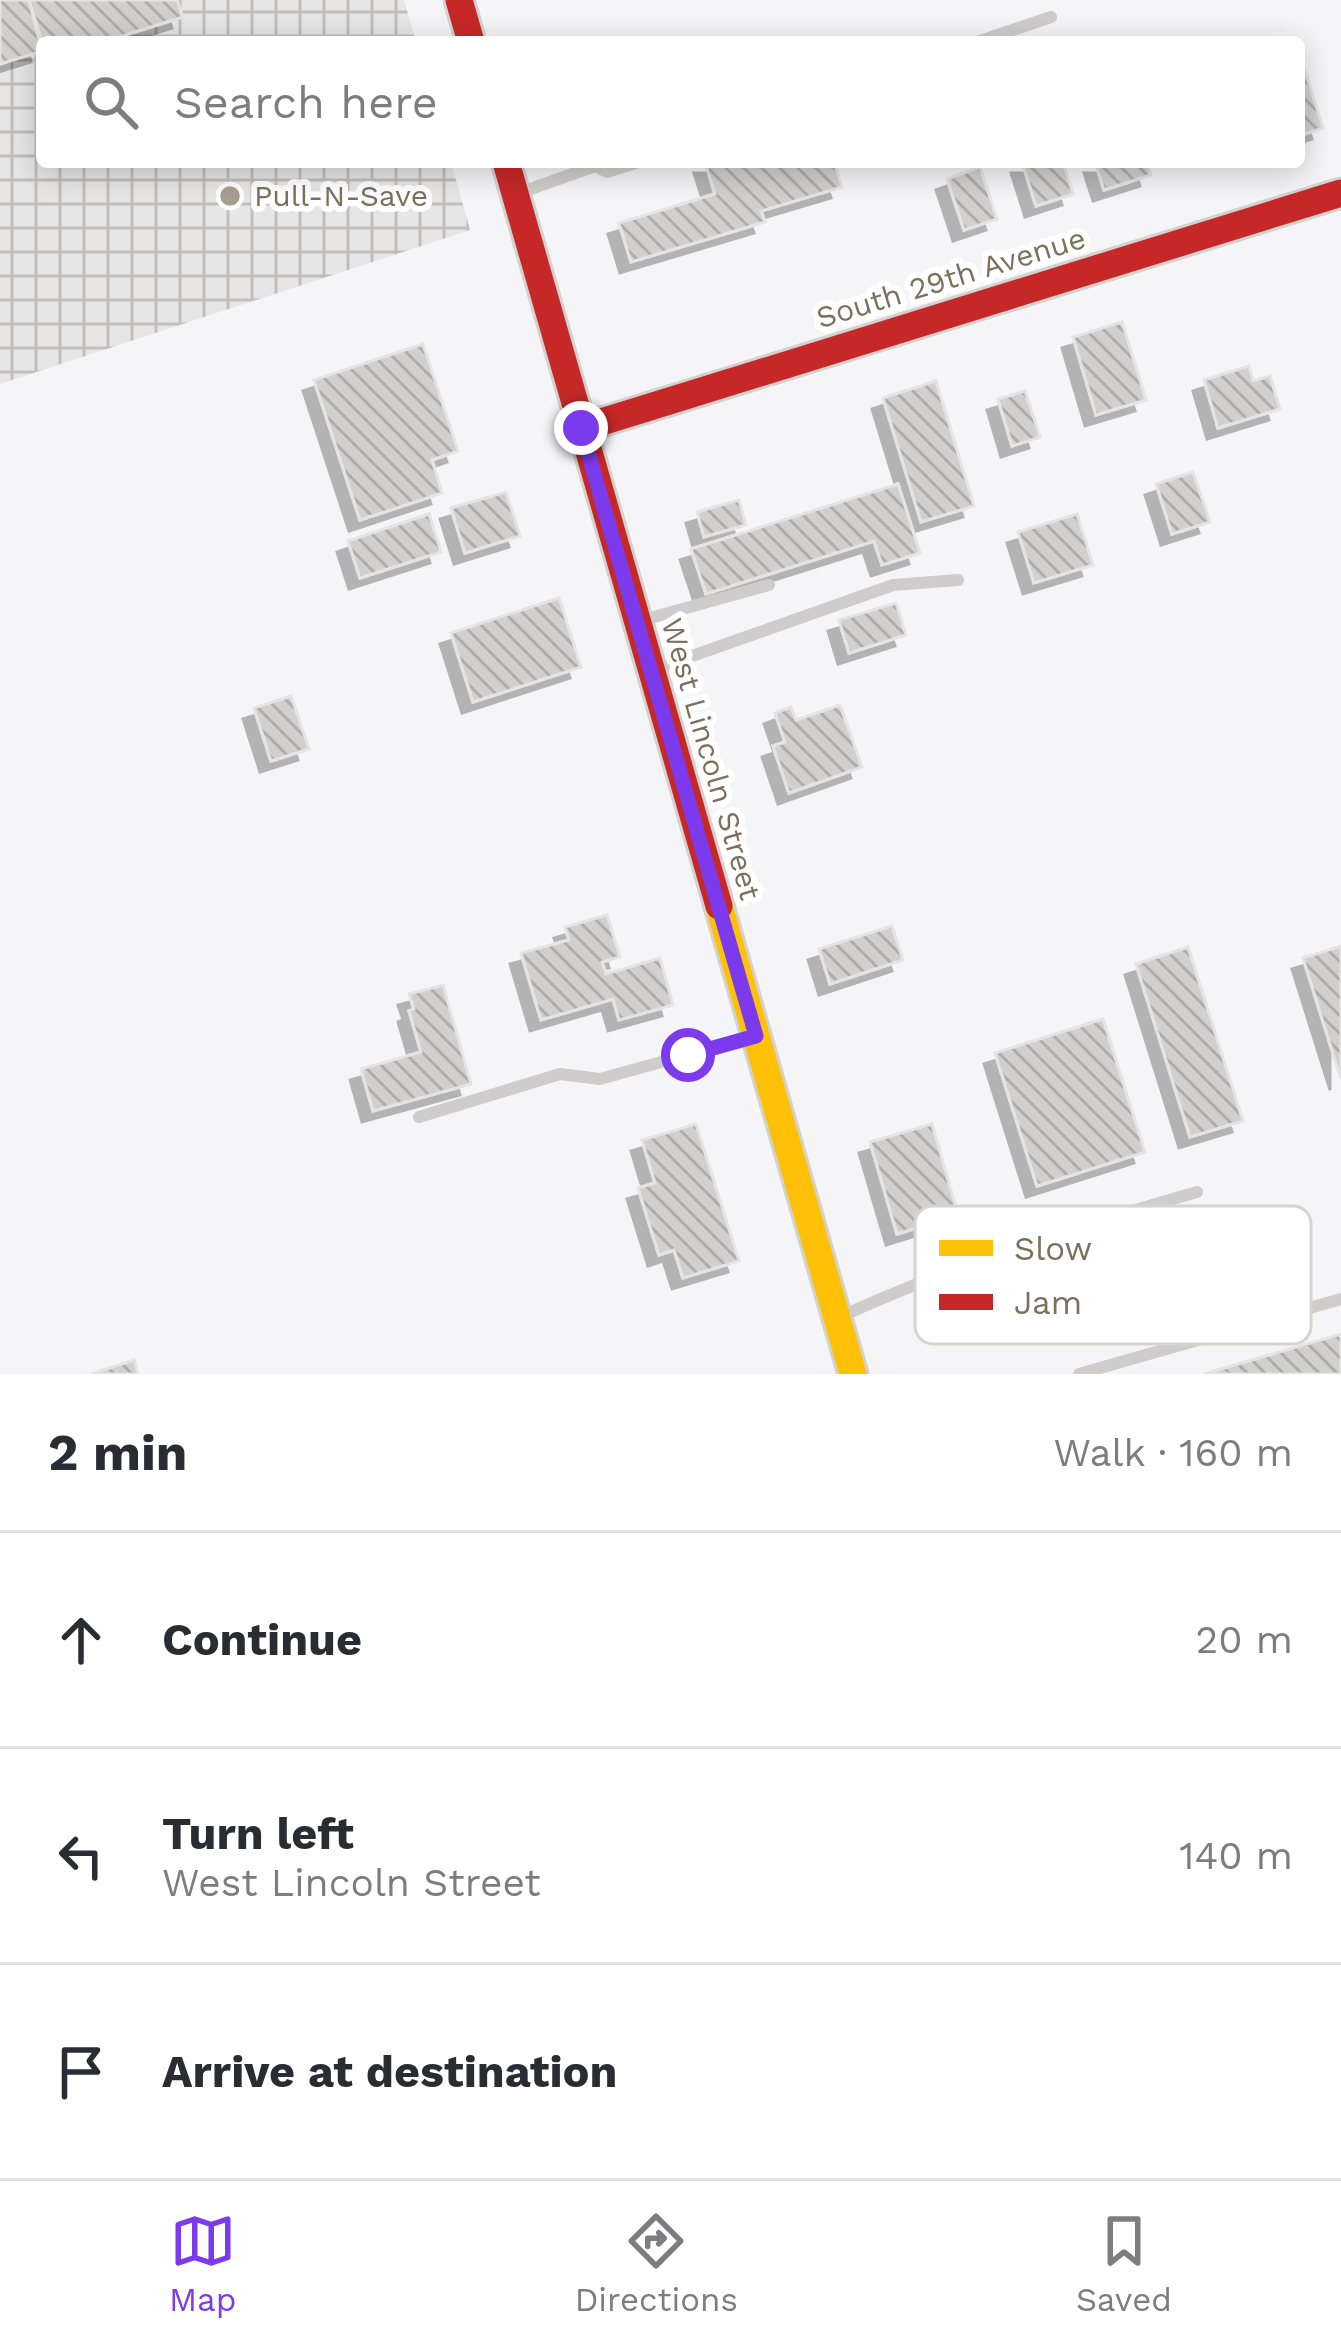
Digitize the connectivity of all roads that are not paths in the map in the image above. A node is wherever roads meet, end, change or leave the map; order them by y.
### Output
1 (459, 0) edge
2 (1051, 17) dead end
3 (469, 36) edge
4 (995, 36) edge
5 (508, 168) edge
6 (586, 168) edge
7 (1341, 194) edge
8 (515, 195) junction
9 (581, 428) junction
10 (958, 580) dead end
11 (769, 585) dead end
12 (637, 621) junction
13 (651, 670) junction
14 (756, 1036) junction
15 (419, 1117) dead end
16 (1198, 1192) dead end
17 (1151, 1206) edge
18 (915, 1286) edge
19 (1341, 1299) edge
20 (1311, 1308) edge
21 (837, 1318) junction
22 (1184, 1344) edge
23 (853, 1374) edge
24 (1079, 1374) edge

1 - 3 street
2 - 4 lane
5 - 8 street, West Lincoln Street
6 - 8 lane
7 - 9 street, South 29th Avenue
8 - 9 street, West Lincoln Street
9 - 12 street, West Lincoln Street
10 - 13 lane
11 - 12 lane
12 - 13 street, West Lincoln Street
13 - 14 street, West Lincoln Street
14 - 15 lane
14 - 21 street, West Lincoln Street
16 - 17 lane
18 - 21 lane
19 - 20 lane
21 - 23 street, West Lincoln Street
22 - 24 lane

